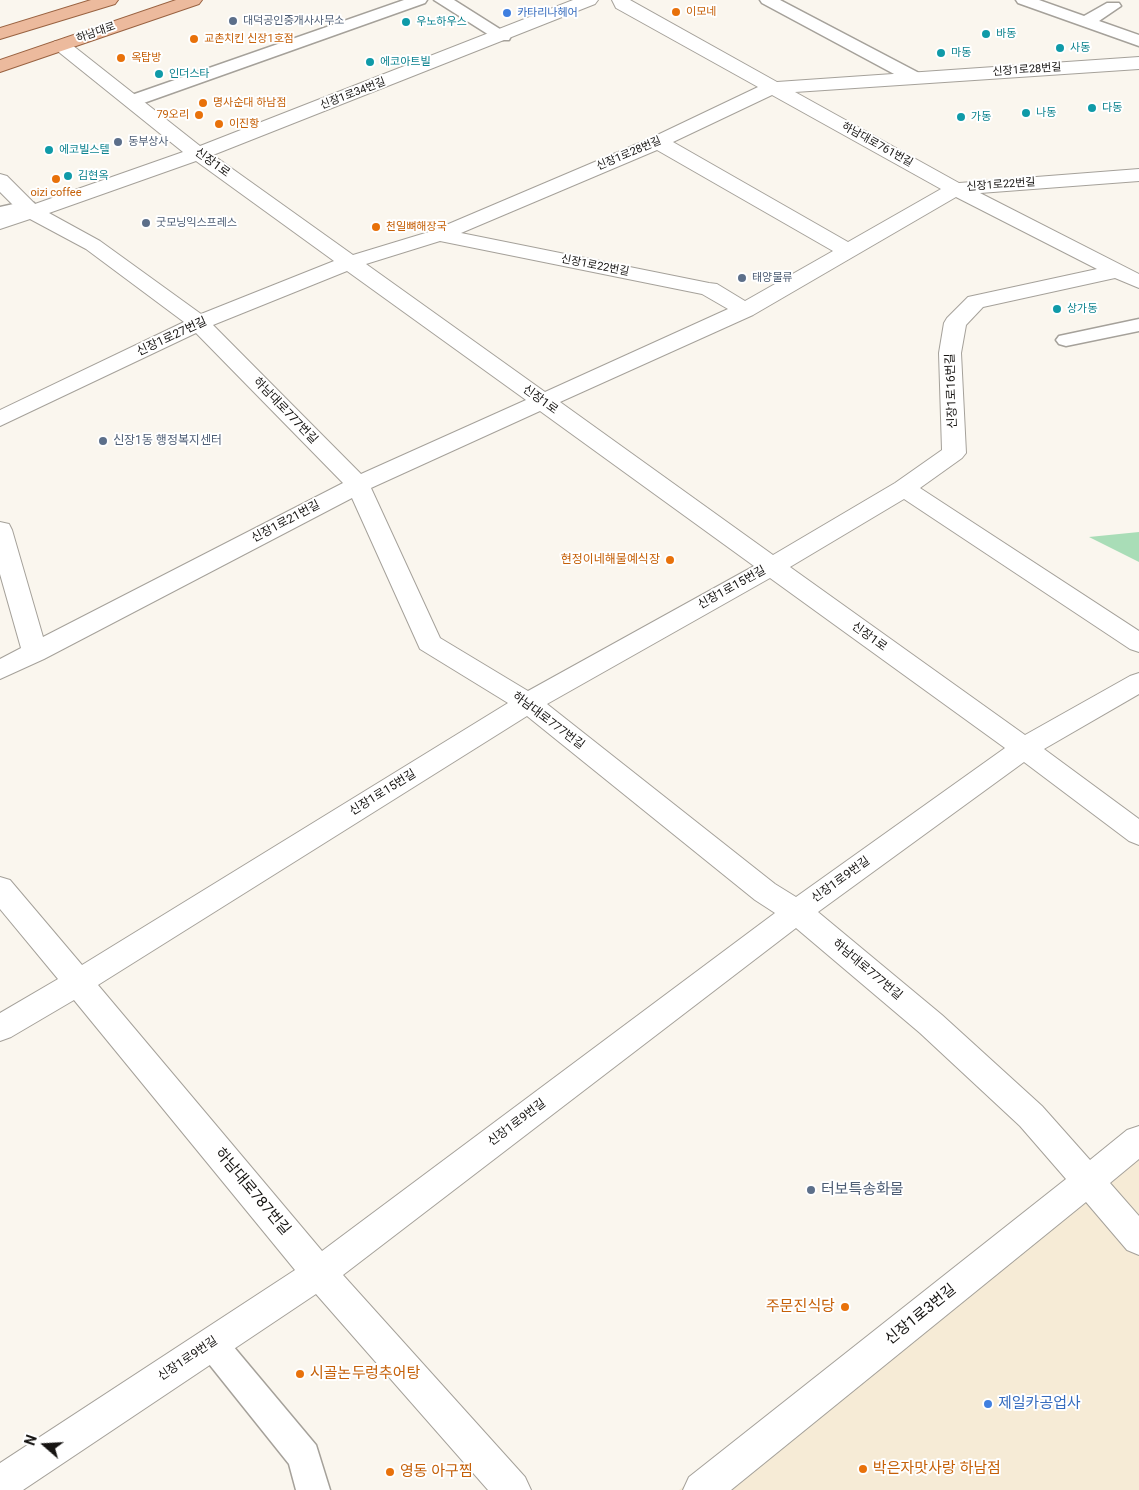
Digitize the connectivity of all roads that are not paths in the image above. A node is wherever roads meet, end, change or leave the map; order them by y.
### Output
1 (109, 0) edge
2 (193, 0) edge
3 (419, 0) edge
4 (442, 0) edge
5 (589, 0) edge
6 (620, 0) edge
7 (768, 0) edge
8 (1024, 0) edge
9 (1113, 6) dead end
10 (1086, 22) junction
11 (0, 34) edge
12 (502, 36) junction
13 (1139, 41) edge
14 (61, 45) junction
15 (1139, 63) edge
16 (0, 66) edge
17 (915, 78) junction
18 (772, 88) junction
19 (132, 102) junction
20 (658, 142) junction
21 (200, 153) junction
22 (1139, 175) edge
23 (0, 180) edge
24 (956, 189) junction
25 (29, 209) junction
26 (0, 213) edge
27 (0, 223) edge
28 (439, 235) junction
29 (849, 251) junction
30 (349, 263) junction
31 (1118, 272) junction
32 (1139, 282) edge
33 (745, 310) junction
34 (199, 323) junction
35 (1139, 325) edge
36 (1066, 340) dead end
37 (541, 401) junction
38 (0, 419) edge
39 (358, 485) junction
40 (904, 488) junction
41 (0, 530) edge
42 (771, 567) junction
43 (1139, 643) edge
44 (35, 653) junction
45 (0, 670) edge
46 (1136, 688) edge
47 (528, 703) junction
48 (1024, 748) junction
49 (1139, 834) edge
50 (0, 888) edge
51 (797, 912) junction
52 (79, 982) junction
53 (0, 1028) edge
54 (1139, 1140) edge
55 (1088, 1181) junction
56 (1139, 1240) edge
57 (319, 1273) junction
58 (212, 1344) junction
59 (0, 1484) edge
60 (313, 1490) edge
61 (512, 1490) edge
62 (702, 1490) edge

1 - 11 main road
2 - 14 main road, 하남대로
3 - 19 lane
4 - 12 lane
5 - 12 street, 신장1로34번길
6 - 18 street, 하남대로761번길
7 - 17 lane
8 - 10 lane
9 - 10 lane
10 - 13 lane
12 - 21 street, 신장1로34번길
14 - 16 main road, 하남대로
14 - 19 street, 신장1로
15 - 17 street, 신장1로28번길
17 - 18 street, 신장1로28번길
18 - 20 street, 신장1로28번길
18 - 24 street, 하남대로761번길
19 - 21 street, 신장1로
20 - 28 street, 신장1로28번길
20 - 29 street
21 - 25 street, 신장1로34번길
21 - 30 street, 신장1로
22 - 24 street, 신장1로22번길
23 - 25 street, 하남대로777번길
24 - 29 street, 신장1로22번길
24 - 31 street, 하남대로761번길
25 - 26 lane
25 - 27 street, 신장1로34번길
25 - 34 street, 하남대로777번길
28 - 30 street, 신장1로28번길
28 - 33 street, 신장1로22번길
29 - 33 street, 신장1로22번길
30 - 34 street, 신장1로27번길
30 - 37 street, 신장1로
31 - 32 street, 하남대로761번길
31 - 40 street, 신장1로16번길
33 - 37 street, 신장1로22번길
34 - 38 street, 신장1로27번길
34 - 39 street, 하남대로777번길
35 - 36 lane
37 - 39 street, 신장1로21번길
37 - 42 street, 신장1로
39 - 44 street, 신장1로21번길
39 - 47 street, 하남대로777번길
40 - 42 street, 신장1로16번길
40 - 43 street
41 - 44 street
42 - 47 street, 신장1로15번길
42 - 48 street, 신장1로
44 - 45 street, 신장1로21번길
46 - 48 street
47 - 51 street, 하남대로777번길
47 - 52 street, 신장1로15번길
48 - 49 street, 신장1로
48 - 51 street, 신장1로9번길
50 - 52 street, 하남대로787번길
51 - 55 street, 하남대로777번길
51 - 57 street, 신장1로9번길
52 - 53 street, 신장1로15번길
52 - 57 street, 하남대로787번길
54 - 55 street, 신장1로3번길
55 - 56 street, 하남대로777번길
55 - 62 street, 신장1로3번길
57 - 58 street, 신장1로9번길
57 - 61 street, 하남대로787번길
58 - 59 street, 신장1로9번길
58 - 60 lane

